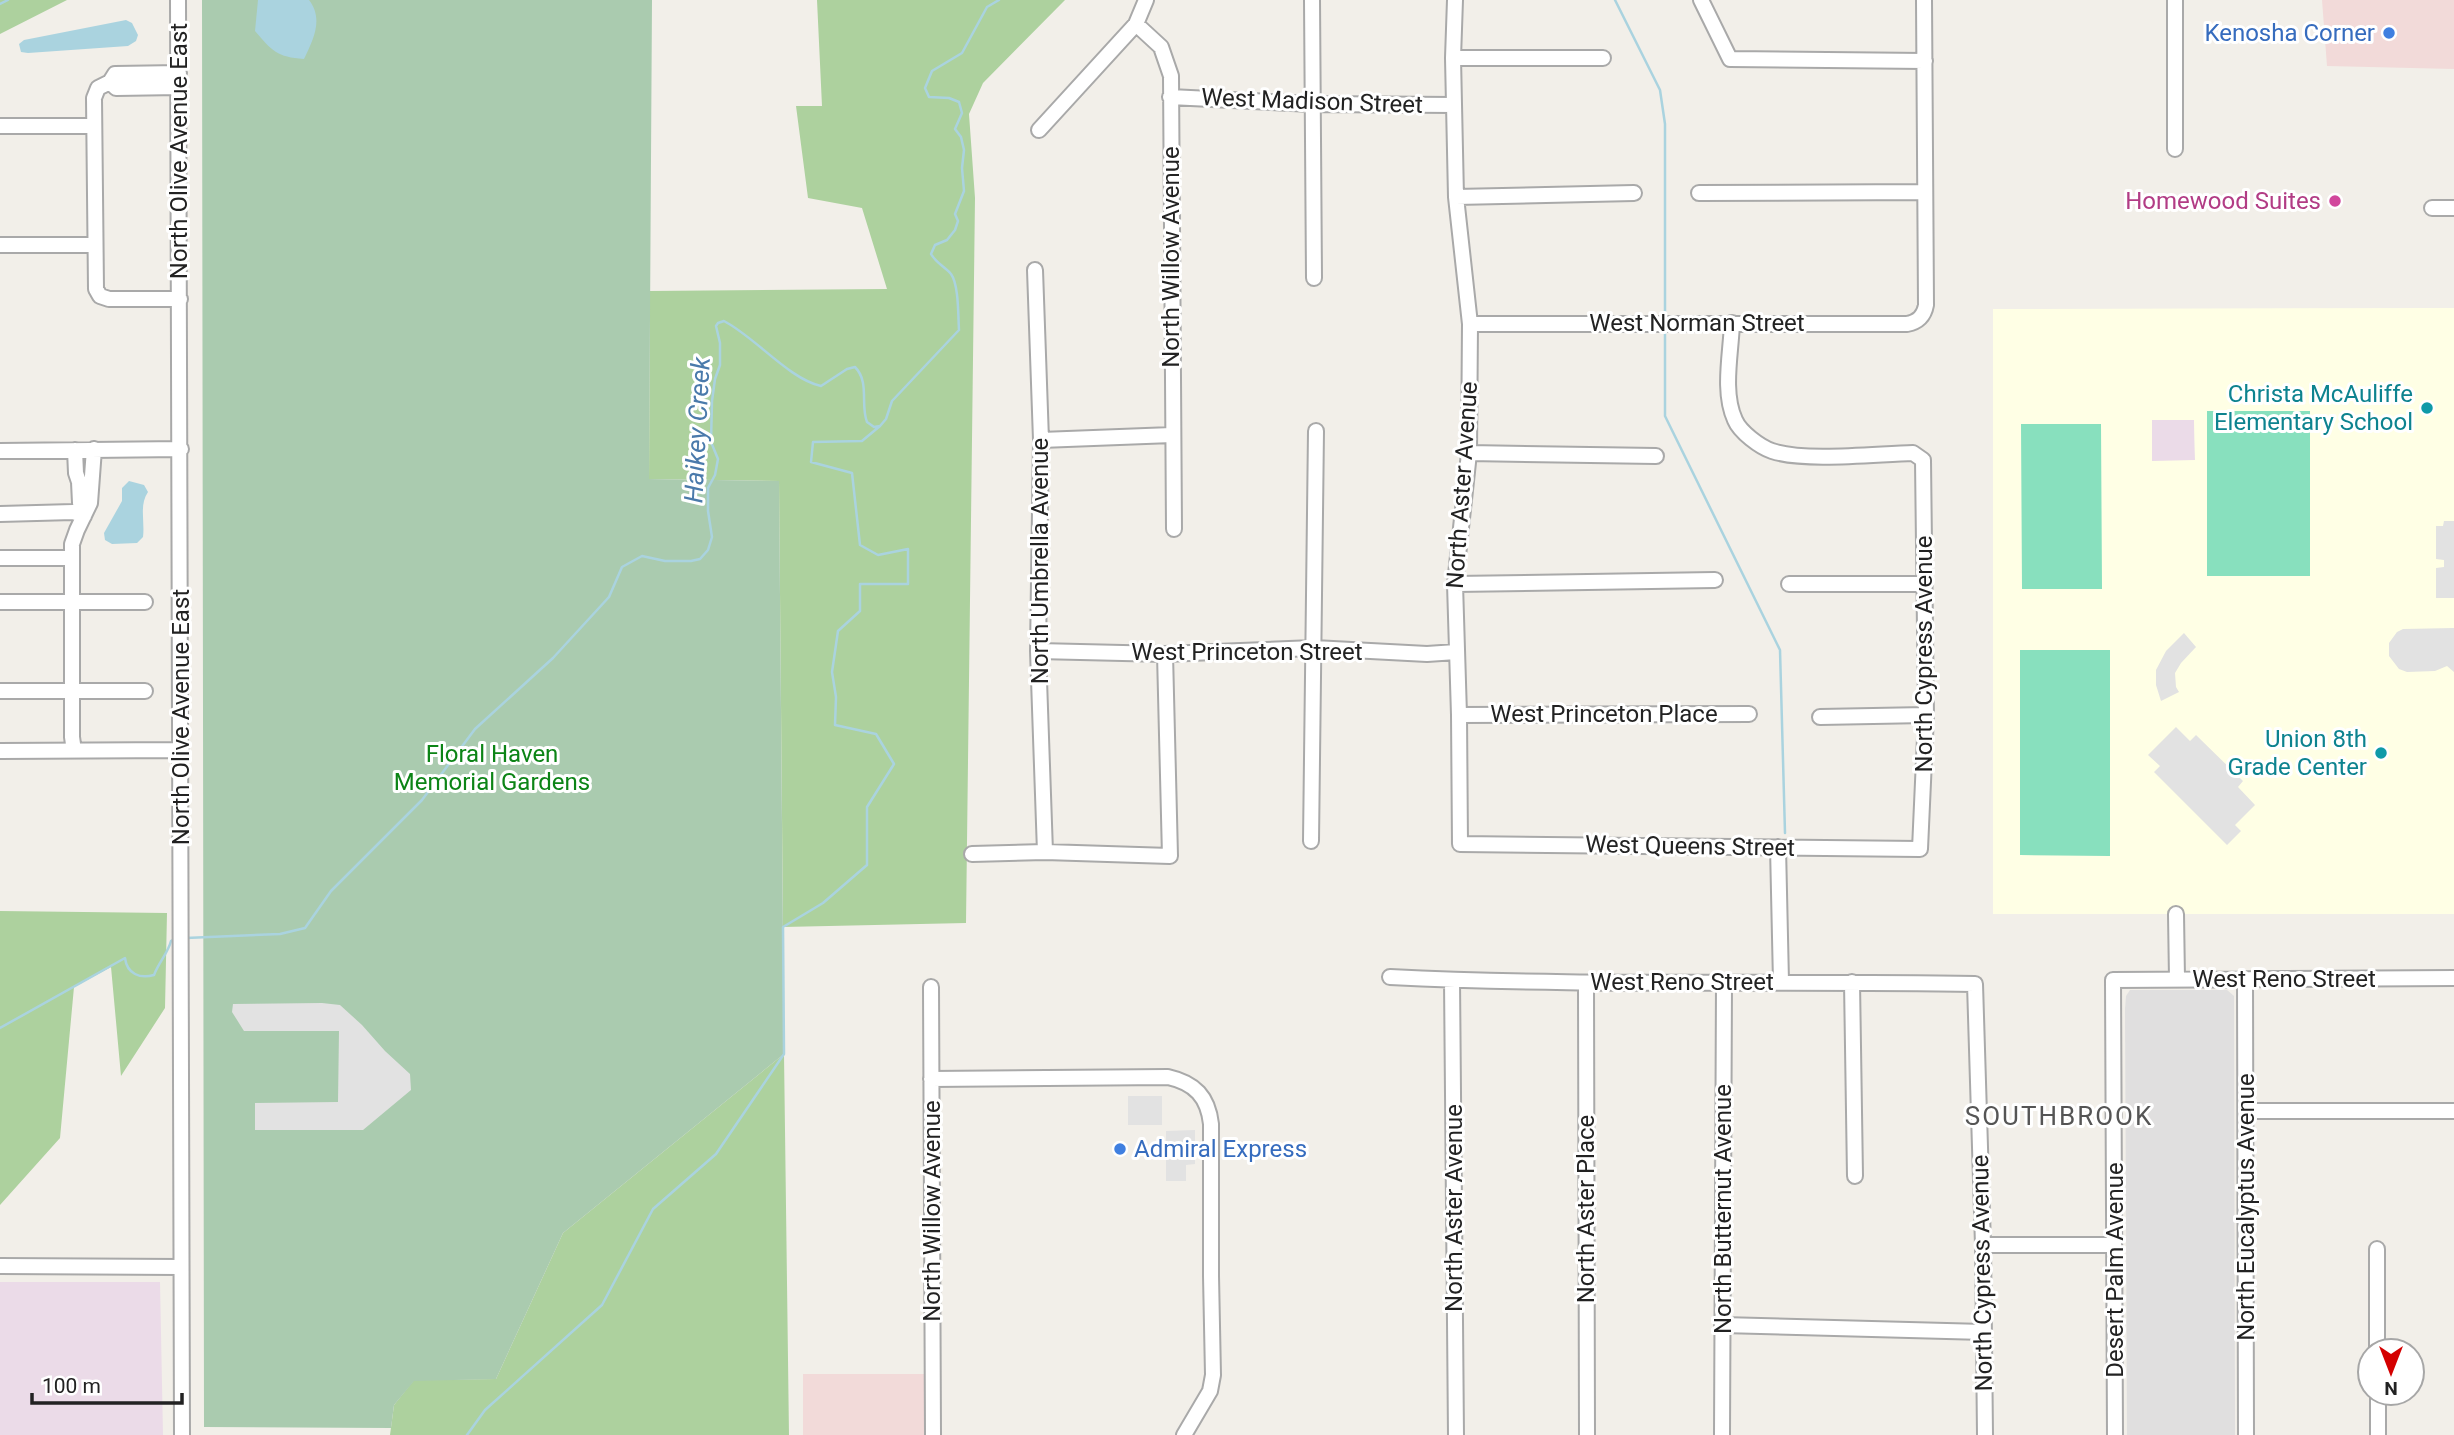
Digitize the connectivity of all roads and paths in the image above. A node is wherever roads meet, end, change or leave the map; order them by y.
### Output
1 (178, 0) edge
2 (1146, 0) edge
3 (1312, 0) edge
4 (1455, 0) edge
5 (1701, 0) edge
6 (1924, 0) edge
7 (2175, 0) edge
8 (1136, 23) junction
9 (1453, 58) junction
10 (1603, 58) dead end
11 (1925, 61) junction
12 (179, 80) junction
13 (1170, 97) junction
14 (1312, 104) junction
15 (1454, 105) junction
16 (0, 126) edge
17 (94, 126) junction
18 (1039, 130) dead end
19 (2175, 149) dead end
20 (1925, 192) junction
21 (1633, 193) dead end
22 (1699, 193) dead end
23 (1456, 197) junction
24 (2432, 208) dead end
25 (2454, 208) edge
26 (0, 245) edge
27 (94, 245) junction
28 (1035, 270) dead end
29 (1314, 278) dead end
30 (180, 299) junction
31 (1732, 323) junction
32 (1470, 324) junction
33 (1316, 431) dead end
34 (1172, 435) junction
35 (1041, 440) junction
36 (94, 449) junction
37 (181, 449) junction
38 (75, 450) junction
39 (0, 451) edge
40 (1469, 453) junction
41 (1656, 456) dead end
42 (0, 514) edge
43 (84, 516) junction
44 (1174, 529) dead end
45 (0, 558) edge
46 (72, 558) junction
47 (1715, 580) dead end
48 (1455, 584) junction
49 (1789, 584) dead end
50 (1925, 584) junction
51 (0, 602) edge
52 (72, 602) junction
53 (145, 602) dead end
54 (1314, 648) junction
55 (1038, 651) junction
56 (1456, 652) junction
57 (1165, 654) junction
58 (72, 690) junction
59 (0, 691) edge
60 (145, 691) dead end
61 (1749, 714) dead end
62 (1459, 715) junction
63 (1926, 715) junction
64 (1820, 717) dead end
65 (73, 744) junction
66 (181, 750) junction
67 (0, 751) edge
68 (1311, 841) dead end
69 (1460, 844) joint
70 (1778, 847) junction
71 (1920, 849) joint
72 (1045, 852) junction
73 (972, 853) dead end
74 (2176, 914) dead end
75 (1390, 977) dead end
76 (2454, 978) edge
77 (2176, 979) junction
78 (2245, 979) junction
79 (1452, 980) junction
80 (2113, 980) joint
81 (1781, 982) junction
82 (1852, 982) junction
83 (1586, 983) junction
84 (1724, 983) junction
85 (1975, 984) joint
86 (931, 986) dead end
87 (931, 1079) junction
88 (2246, 1111) junction
89 (2454, 1111) edge
90 (1855, 1176) dead end
91 (1983, 1245) junction
92 (2114, 1245) junction
93 (2377, 1249) dead end
94 (0, 1266) edge
95 (180, 1267) junction
96 (1723, 1325) junction
97 (1984, 1332) junction
98 (2377, 1337) edge
99 (2378, 1407) edge
100 (182, 1435) edge
101 (933, 1435) edge
102 (1184, 1435) edge
103 (1455, 1435) edge
104 (1587, 1435) edge
105 (1722, 1435) edge
106 (1985, 1435) edge
107 (2115, 1435) edge
108 (2246, 1435) edge
109 (2378, 1435) edge

1 - 12 street, North Olive Avenue East
2 - 8 street
3 - 14 street
4 - 9 street, North Aster Avenue
5 - 11 street
6 - 11 street
7 - 19 street
8 - 13 street, North Willow Avenue
8 - 18 street
9 - 10 street
9 - 15 street, North Aster Avenue
11 - 20 street
12 - 17 street
12 - 30 street, North Olive Avenue East
13 - 14 street, West Madison Street
13 - 34 street, North Willow Avenue
14 - 15 street, West Madison Street
14 - 29 street
15 - 23 street, North Aster Avenue
16 - 17 street
17 - 27 street
20 - 22 street
20 - 31 street, West Norman Street
21 - 23 street
23 - 32 street, North Aster Avenue
24 - 25 street
26 - 27 street
27 - 30 street
28 - 35 street, North Umbrella Avenue
30 - 37 street, North Olive Avenue East
31 - 32 street, West Norman Street
31 - 50 street, North Cypress Avenue
32 - 40 street, North Aster Avenue
33 - 54 street
34 - 35 street
34 - 44 street, North Willow Avenue
35 - 55 street, North Umbrella Avenue
36 - 37 street
36 - 38 street
36 - 43 street
37 - 66 street, North Olive Avenue East
38 - 39 street
38 - 43 street
40 - 41 street
40 - 48 street, North Aster Avenue
42 - 43 street
43 - 46 street
45 - 46 street
46 - 52 street
47 - 48 street
48 - 56 street, North Aster Avenue
49 - 50 street
50 - 63 street, North Cypress Avenue
51 - 52 street
52 - 53 street
52 - 58 street
54 - 56 street, West Princeton Street
54 - 57 street, West Princeton Street
54 - 68 street
55 - 57 street, West Princeton Street
55 - 72 street, North Umbrella Avenue
56 - 62 street, North Aster Avenue
57 - 72 street
58 - 59 street
58 - 60 street
58 - 65 street
61 - 62 street, West Princeton Place
62 - 69 street, North Aster Avenue
63 - 64 street
63 - 71 street, North Cypress Avenue
65 - 66 street
65 - 67 street
66 - 95 street, North Olive Avenue East
69 - 70 street, West Queens Street
70 - 71 street, West Queens Street
70 - 81 street
72 - 73 street
74 - 77 street
75 - 79 street, West Reno Street
76 - 78 street, West Reno Street
77 - 78 street, West Reno Street
77 - 80 street, West Reno Street
78 - 88 street, North Eucalyptus Avenue
79 - 83 street, West Reno Street
79 - 103 street, North Aster Avenue
80 - 92 street, Desert Palm Avenue
81 - 82 street, West Reno Street
81 - 84 street, West Reno Street
82 - 85 street, West Reno Street
82 - 90 street
83 - 84 street, West Reno Street
83 - 104 street, North Aster Place
84 - 96 street, North Butternut Avenue
85 - 91 street, North Cypress Avenue
86 - 87 street, North Willow Avenue
87 - 101 street, North Willow Avenue
87 - 102 street
88 - 89 street
88 - 108 street, North Eucalyptus Avenue
91 - 92 street
91 - 97 street, North Cypress Avenue
92 - 107 street, Desert Palm Avenue
93 - 98 street
94 - 95 street
95 - 100 street, North Olive Avenue East
96 - 97 street
96 - 105 street, North Butternut Avenue
97 - 106 street, North Cypress Avenue
99 - 109 street

